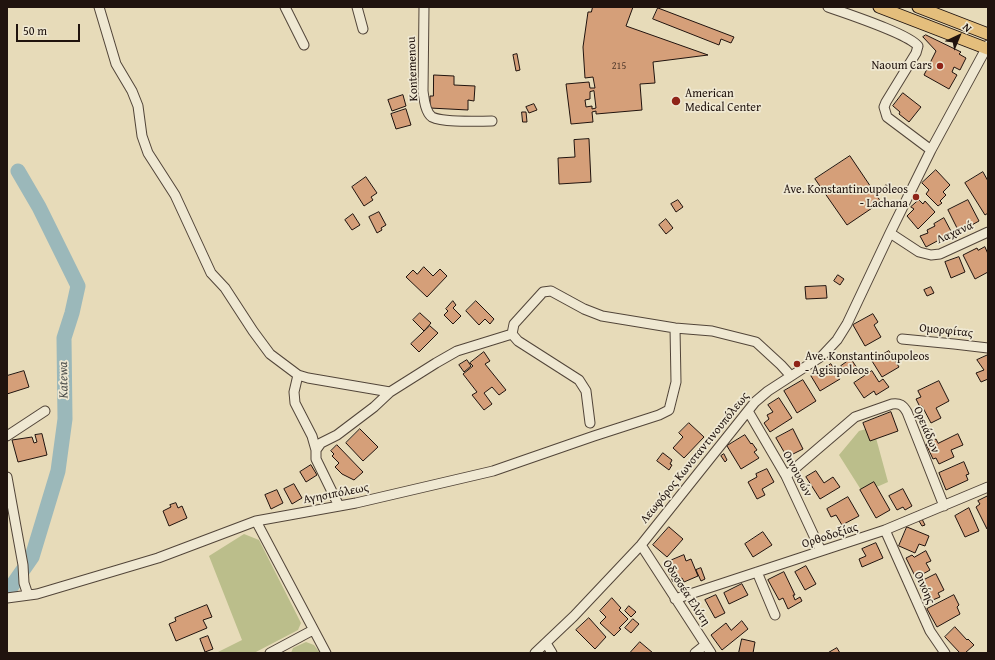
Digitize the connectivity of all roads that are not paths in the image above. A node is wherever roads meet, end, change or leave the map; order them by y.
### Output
1 (99, 7) edge
2 (285, 7) edge
3 (357, 7) edge
4 (424, 7) edge
5 (828, 7) edge
6 (879, 7) edge
7 (918, 7) edge
8 (363, 29) dead end
9 (988, 34) edge
10 (304, 45) dead end
11 (987, 48) edge
12 (492, 121) dead end
13 (932, 150) junction
14 (988, 232) edge
15 (890, 233) junction
16 (674, 328) junction
17 (512, 334) junction
18 (902, 339) dead end
19 (988, 348) edge
20 (298, 375) junction
21 (791, 376) junction
22 (390, 392) junction
23 (45, 411) dead end
24 (748, 411) junction
25 (590, 423) dead end
26 (7, 436) edge
27 (316, 450) junction
28 (786, 476) junction
29 (7, 477) edge
30 (988, 487) edge
31 (339, 506) junction
32 (944, 506) junction
33 (256, 521) junction
34 (886, 530) junction
35 (641, 545) junction
36 (821, 551) junction
37 (756, 572) junction
38 (30, 594) junction
39 (7, 598) edge
40 (675, 599) junction
41 (775, 615) dead end
42 (313, 630) junction
43 (546, 644) junction
44 (705, 645) junction
45 (270, 653) edge
46 (326, 653) edge
47 (535, 653) edge
48 (552, 653) edge
49 (695, 653) edge
50 (711, 653) edge
51 (945, 653) edge

1 - 20 street
2 - 10 street
3 - 8 street
4 - 12 street, Kontemenou
5 - 13 street
6 - 11 main road
7 - 9 main road
11 - 13 street, Λεωφόρος Κωνσταντινουπόλεως
13 - 15 street, Λεωφόρος Κωνσταντινουπόλεως
14 - 15 street, Λαχανά
15 - 21 street, Λεωφόρος Κωνσταντινουπόλεως
16 - 17 street
16 - 21 street
16 - 31 street, Αγησιπόλεως
17 - 22 street
17 - 25 street
18 - 19 street, Ομορφίτας
20 - 22 street
20 - 27 street
21 - 24 street, Λεωφόρος Κωνσταντινουπόλεως
22 - 27 street
23 - 26 street
24 - 28 street, Οινουσών
24 - 35 street, Λεωφόρος Κωνσταντινουπόλεως
27 - 31 street
28 - 32 street, Ορειάδων
28 - 36 street, Οινουσών
29 - 38 street
30 - 32 street, Ορθοδοξίας
31 - 33 street, Αγησιπόλεως
32 - 34 street, Ορθοδοξίας
33 - 38 street, Αγησιπόλεως
33 - 42 street
34 - 36 street, Ορθοδοξίας
34 - 51 street, Οινόης
35 - 40 street, Οδυσσέα Ελύτη
35 - 43 street, Λεωφόρος Κωνσταντινουπόλεως
36 - 37 street, Ορθοδοξίας
37 - 40 street, Ορθοδοξίας
37 - 41 street
38 - 39 street, Αγησιπόλεως
40 - 44 street, Οδυσσέα Ελύτη
42 - 45 street
42 - 46 street
43 - 47 street, Λεωφόρος Κωνσταντινουπόλεως
43 - 48 street
44 - 49 street
44 - 50 street, Οδυσσέα Ελύτη

